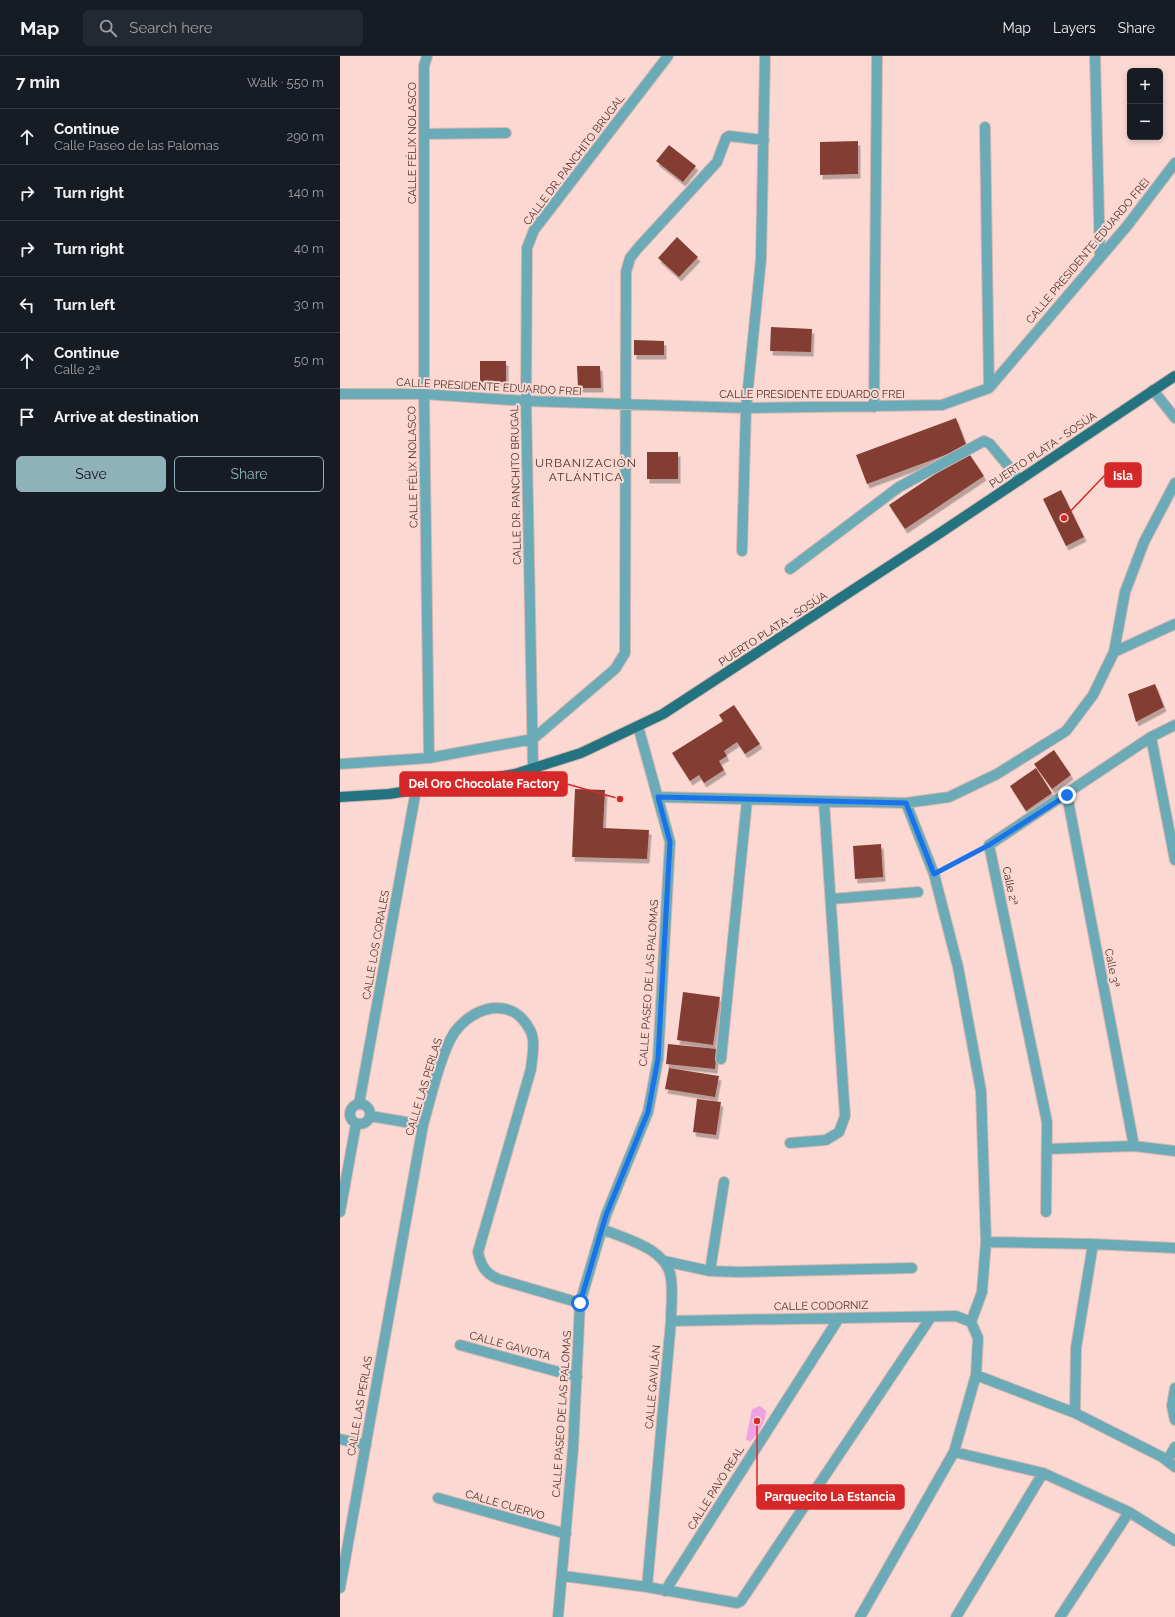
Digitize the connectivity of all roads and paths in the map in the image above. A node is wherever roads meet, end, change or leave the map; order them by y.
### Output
1 (427, 56) edge
2 (668, 56) edge
3 (765, 56) edge
4 (877, 56) edge
5 (1095, 56) edge
6 (985, 127) dead end
7 (506, 133) dead end
8 (424, 134) junction
9 (764, 140) junction
10 (1175, 163) edge
11 (1100, 258) junction
12 (1175, 376) edge
13 (989, 388) junction
14 (1153, 390) junction
15 (340, 394) edge
16 (424, 394) junction
17 (526, 401) junction
18 (626, 404) junction
19 (874, 407) junction
20 (746, 408) junction
21 (1175, 418) edge
22 (1020, 480) junction
23 (1175, 482) edge
24 (742, 551) dead end
25 (790, 569) dead end
26 (1175, 624) edge
27 (1114, 652) junction
28 (1175, 725) edge
29 (638, 726) junction
30 (1151, 737) junction
31 (533, 739) junction
32 (429, 758) junction
33 (340, 764) edge
34 (533, 768) junction
35 (416, 790) junction
36 (1067, 795) junction
37 (340, 797) edge
38 (658, 797) junction
39 (747, 800) junction
40 (824, 802) junction
41 (906, 803) junction
42 (989, 845) junction
43 (1175, 860) edge
44 (934, 874) junction
45 (918, 892) dead end
46 (831, 899) junction
47 (721, 1059) dead end
48 (359, 1104) junction
49 (350, 1113) junction
50 (370, 1116) junction
51 (340, 1119) edge
52 (356, 1124) junction
53 (422, 1125) junction
54 (790, 1143) dead end
55 (1134, 1146) junction
56 (1048, 1148) junction
57 (1175, 1151) edge
58 (724, 1182) dead end
59 (340, 1212) edge
60 (1046, 1212) dead end
61 (602, 1229) junction
62 (986, 1242) junction
63 (1094, 1244) junction
64 (1175, 1248) edge
65 (664, 1261) junction
66 (912, 1268) dead end
67 (710, 1271) junction
68 (580, 1303) junction
69 (931, 1317) junction
70 (839, 1318) junction
71 (671, 1321) junction
72 (971, 1322) junction
73 (460, 1345) dead end
74 (976, 1375) junction
75 (577, 1377) junction
76 (1175, 1388) edge
77 (1074, 1413) junction
78 (1175, 1420) edge
79 (340, 1439) edge
80 (366, 1445) junction
81 (1175, 1447) edge
82 (954, 1452) junction
83 (1171, 1464) edge
84 (1043, 1473) junction
85 (438, 1498) dead end
86 (1129, 1512) junction
87 (566, 1534) junction
88 (1175, 1541) edge
89 (563, 1576) junction
90 (647, 1587) junction
91 (340, 1588) edge
92 (665, 1591) junction
93 (558, 1617) edge
94 (860, 1617) edge
95 (956, 1617) edge
96 (1060, 1617) edge

1 - 8 street, CALLE FÉLIX NOLASCO
2 - 17 street, CALLE DR. PANCHITO BRUGAL
3 - 9 street
4 - 19 street
5 - 11 street
6 - 13 street
7 - 8 street
8 - 16 street, CALLE FÉLIX NOLASCO
9 - 18 street
9 - 20 street
10 - 11 street, CALLE PRESIDENTE EDUARDO FREI
11 - 13 street, CALLE PRESIDENTE EDUARDO FREI
12 - 14 main road, PUERTO PLATA - SOSÚA
13 - 19 street, CALLE PRESIDENTE EDUARDO FREI
14 - 21 street
14 - 22 main road, PUERTO PLATA - SOSÚA
15 - 16 street, CALLE PRESIDENTE EDUARDO FREI
16 - 17 street, CALLE PRESIDENTE EDUARDO FREI
16 - 32 street, CALLE FÉLIX NOLASCO
17 - 18 street, CALLE PRESIDENTE EDUARDO FREI
17 - 31 street, CALLE DR. PANCHITO BRUGAL
18 - 20 street, CALLE PRESIDENTE EDUARDO FREI
18 - 31 street
19 - 20 street, CALLE PRESIDENTE EDUARDO FREI
20 - 24 street
22 - 25 street
22 - 29 main road, PUERTO PLATA - SOSÚA
23 - 27 street
26 - 27 street
27 - 41 street
28 - 30 street
29 - 34 main road, PUERTO PLATA - SOSÚA
29 - 38 street, CALLE PASEO DE LAS PALOMAS
30 - 36 street
30 - 43 street
31 - 32 street
31 - 34 street, CALLE DR. PANCHITO BRUGAL
32 - 33 street
34 - 35 main road, PUERTO PLATA - SOSÚA
35 - 37 main road, PUERTO PLATA - SOSÚA
35 - 48 street, CALLE LOS CORALES
36 - 42 street
36 - 55 street, Calle 3ª
38 - 39 street
38 - 61 street, CALLE PASEO DE LAS PALOMAS
39 - 40 street
39 - 47 street
40 - 41 street
40 - 46 street
41 - 44 street
42 - 44 path
42 - 56 street, Calle 2ª
44 - 62 street
45 - 46 street
46 - 54 street
48 - 49 street
48 - 50 street
49 - 51 street
49 - 52 street
50 - 52 street
50 - 53 street
52 - 59 street
53 - 68 street, CALLE LAS PERLAS
53 - 80 street, CALLE LAS PERLAS
55 - 56 street
55 - 57 street
56 - 60 street, Calle 2ª
58 - 67 street
61 - 65 street
61 - 68 street, CALLE PASEO DE LAS PALOMAS
62 - 63 street
62 - 72 street
63 - 64 street
63 - 77 street
65 - 67 street
65 - 71 street, CALLE GAVILÁN
66 - 67 street
68 - 75 street, CALLE PASEO DE LAS PALOMAS
69 - 70 street, CALLE CODORNIZ
69 - 72 street, CALLE CODORNIZ
69 - 92 street
70 - 71 street, CALLE CODORNIZ
70 - 92 street, CALLE PAVO REAL
71 - 90 street, CALLE GAVILÁN
72 - 74 street
73 - 75 street, CALLE GAVIOTA
74 - 77 street
74 - 82 street
75 - 87 street, CALLE PASEO DE LAS PALOMAS
76 - 78 street
77 - 83 street
79 - 80 street
80 - 91 street, CALLE LAS PERLAS
81 - 83 street
82 - 84 street
82 - 94 street
84 - 86 street
84 - 95 street
85 - 87 street, CALLE CUERVO
86 - 88 street
86 - 96 street
87 - 89 street, CALLE PASEO DE LAS PALOMAS
89 - 90 street
89 - 93 street, CALLE PASEO DE LAS PALOMAS
90 - 92 street

